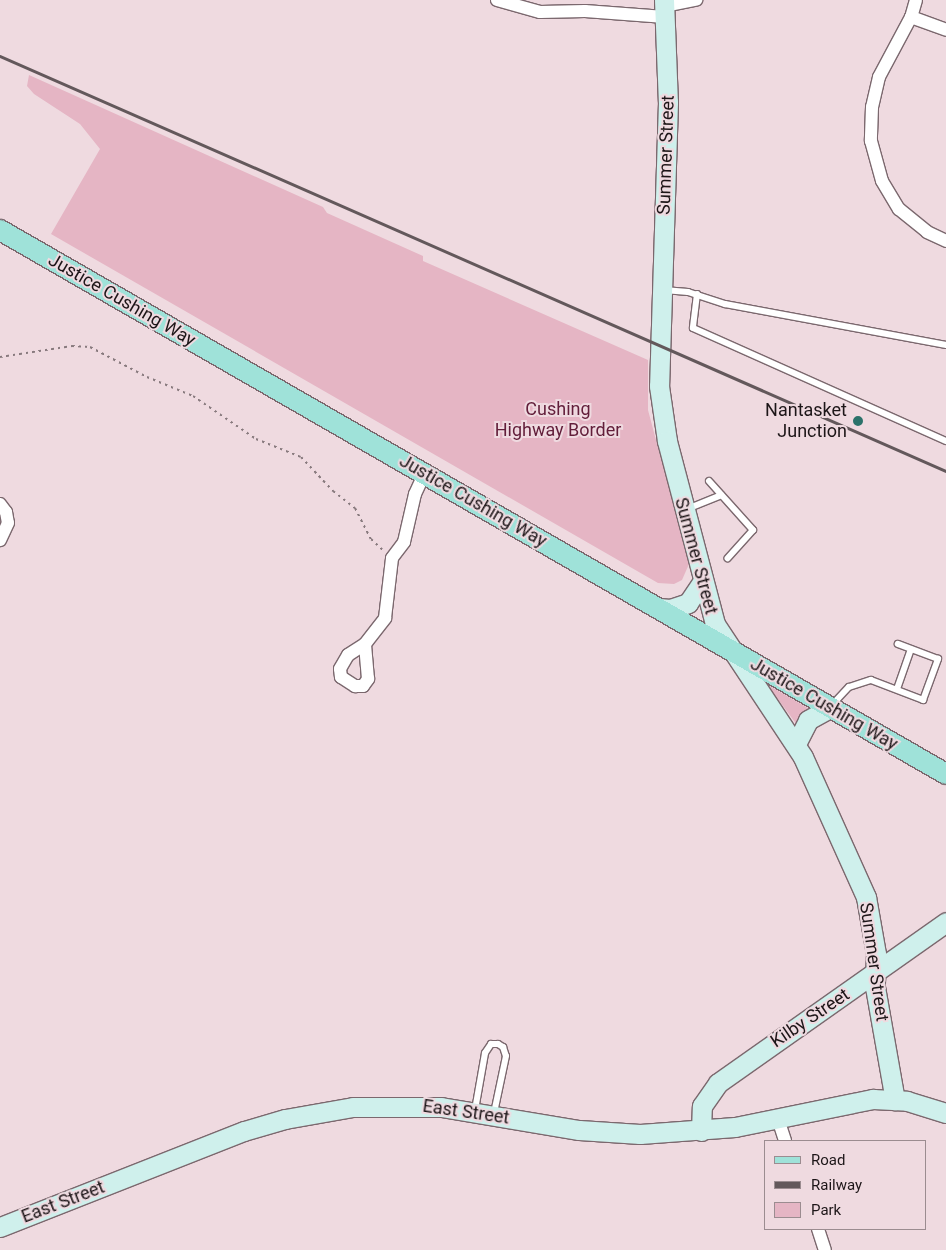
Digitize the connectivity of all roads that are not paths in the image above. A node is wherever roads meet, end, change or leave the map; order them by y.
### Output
1 (497, 0) edge
2 (696, 0) edge
3 (916, 0) edge
4 (664, 8) edge
5 (911, 17) junction
6 (946, 30) edge
7 (0, 230) edge
8 (946, 241) edge
9 (663, 290) junction
10 (697, 294) junction
11 (946, 345) edge
12 (946, 441) edge
13 (425, 473) junction
14 (709, 481) dead end
15 (721, 495) junction
16 (0, 504) edge
17 (683, 510) junction
18 (0, 540) edge
19 (728, 558) dead end
20 (702, 582) junction
21 (659, 608) junction
22 (365, 644) dead end
23 (898, 644) dead end
24 (729, 648) junction
25 (912, 649) junction
26 (896, 689) junction
27 (830, 707) junction
28 (796, 744) junction
29 (946, 774) edge
30 (946, 922) edge
31 (876, 974) junction
32 (895, 1100) junction
33 (474, 1112) junction
34 (946, 1113) edge
35 (494, 1115) junction
36 (778, 1119) junction
37 (701, 1131) junction
38 (785, 1140) edge
39 (0, 1227) edge
40 (818, 1230) edge
41 (825, 1250) edge

1 - 4 street
2 - 4 street
3 - 5 street
4 - 9 main road, Summer Street
5 - 6 street
5 - 8 street
7 - 13 main road, Justice Cushing Way
9 - 10 lane
9 - 17 main road, Summer Street
10 - 11 lane
10 - 12 lane
13 - 21 main road, Justice Cushing Way
13 - 22 street
14 - 15 lane
15 - 17 lane
15 - 19 lane
16 - 18 street
17 - 20 main road, Summer Street
20 - 21 main road
20 - 24 main road, Summer Street
21 - 24 main road, Justice Cushing Way
23 - 25 lane
24 - 27 main road, Justice Cushing Way
24 - 28 main road, Summer Street
25 - 26 lane
25 - 26 lane
26 - 27 lane
27 - 28 main road
27 - 29 main road, Justice Cushing Way
28 - 31 main road, Summer Street
30 - 31 main road, Kilby Street
31 - 32 main road, Summer Street
31 - 37 main road, Kilby Street
32 - 34 main road, East Street
32 - 36 main road, East Street
33 - 35 main road, East Street
33 - 35 lane
33 - 39 main road, East Street
35 - 37 main road, East Street
36 - 37 main road, East Street
36 - 38 street
40 - 41 street

